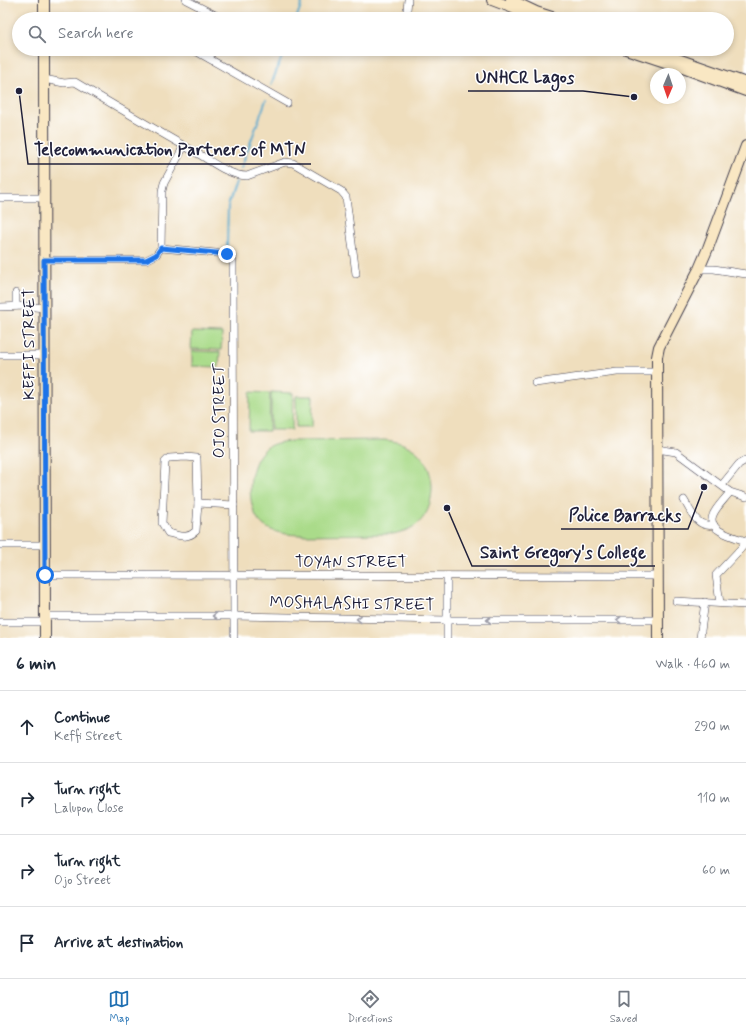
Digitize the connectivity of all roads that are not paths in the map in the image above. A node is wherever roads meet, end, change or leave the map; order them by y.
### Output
1 (44, 0) edge
2 (186, 0) edge
3 (408, 0) edge
4 (492, 0) edge
5 (511, 0) edge
6 (44, 12) edge
7 (210, 12) edge
8 (407, 12) edge
9 (520, 12) edge
10 (536, 12) edge
11 (44, 56) edge
12 (206, 56) edge
13 (647, 56) edge
14 (669, 56) edge
15 (210, 58) joint
16 (44, 79) junction
17 (746, 83) edge
18 (746, 91) edge
19 (287, 103) dead end
20 (184, 146) junction
21 (746, 146) edge
22 (0, 198) edge
23 (44, 198) junction
24 (161, 248) junction
25 (44, 260) junction
26 (699, 269) junction
27 (356, 274) dead end
28 (746, 274) edge
29 (16, 293) dead end
30 (16, 306) junction
31 (0, 307) edge
32 (44, 308) junction
33 (0, 355) edge
34 (45, 355) junction
35 (656, 372) junction
36 (535, 383) dead end
37 (657, 449) junction
38 (746, 460) edge
39 (722, 485) junction
40 (730, 492) junction
41 (746, 497) edge
42 (684, 500) dead end
43 (198, 504) junction
44 (234, 505) junction
45 (714, 525) junction
46 (746, 542) edge
47 (0, 545) edge
48 (45, 546) junction
49 (45, 575) junction
50 (234, 576) junction
51 (447, 576) junction
52 (657, 576) junction
53 (676, 601) dead end
54 (705, 602) junction
55 (720, 602) junction
56 (746, 605) edge
57 (234, 616) junction
58 (45, 619) junction
59 (447, 620) junction
60 (658, 620) junction
61 (0, 622) edge
62 (45, 638) edge
63 (234, 638) edge
64 (447, 638) edge
65 (658, 638) edge
66 (700, 638) edge

1 - 6 main road
2 - 7 street
3 - 8 street
4 - 9 main road
5 - 10 main road
11 - 16 main road, KEFFI STREET
12 - 15 street
13 - 18 main road
14 - 17 main road
15 - 19 street
16 - 20 street
16 - 23 main road, KEFFI STREET
20 - 24 street
20 - 27 street
21 - 26 main road
22 - 23 street
23 - 25 main road, KEFFI STREET
24 - 25 street
24 - 44 street, OJO STREET
25 - 32 main road, KEFFI STREET
26 - 28 street
26 - 35 main road
29 - 30 street
30 - 31 street
30 - 32 street
32 - 34 main road, KEFFI STREET
33 - 34 street
34 - 48 main road, KEFFI STREET
35 - 36 street
35 - 37 main road
37 - 39 street
37 - 52 main road
38 - 39 street
39 - 40 street
40 - 41 street
40 - 45 street
42 - 45 street
43 - 43 street
43 - 44 street
44 - 50 street, OJO STREET
45 - 46 street
46 - 55 street
47 - 48 street
48 - 49 main road, KEFFI STREET
49 - 50 street, TOYAN STREET
49 - 58 main road, KEFFI STREET
50 - 51 street, TOYAN STREET
50 - 57 street, OJO STREET
51 - 52 street, TOYAN STREET
51 - 59 street
52 - 60 main road
53 - 54 street
54 - 55 street
54 - 66 street
55 - 56 street
57 -> 58 street, MOSHALASHI STREET
59 -> 57 street, MOSHALASHI STREET
57 - 63 street, OJO STREET
58 - 61 street, MOSHALASHI STREET
58 - 62 main road, KEFFI STREET
60 -> 59 street, MOSHALASHI STREET
59 - 64 street
60 - 65 main road

